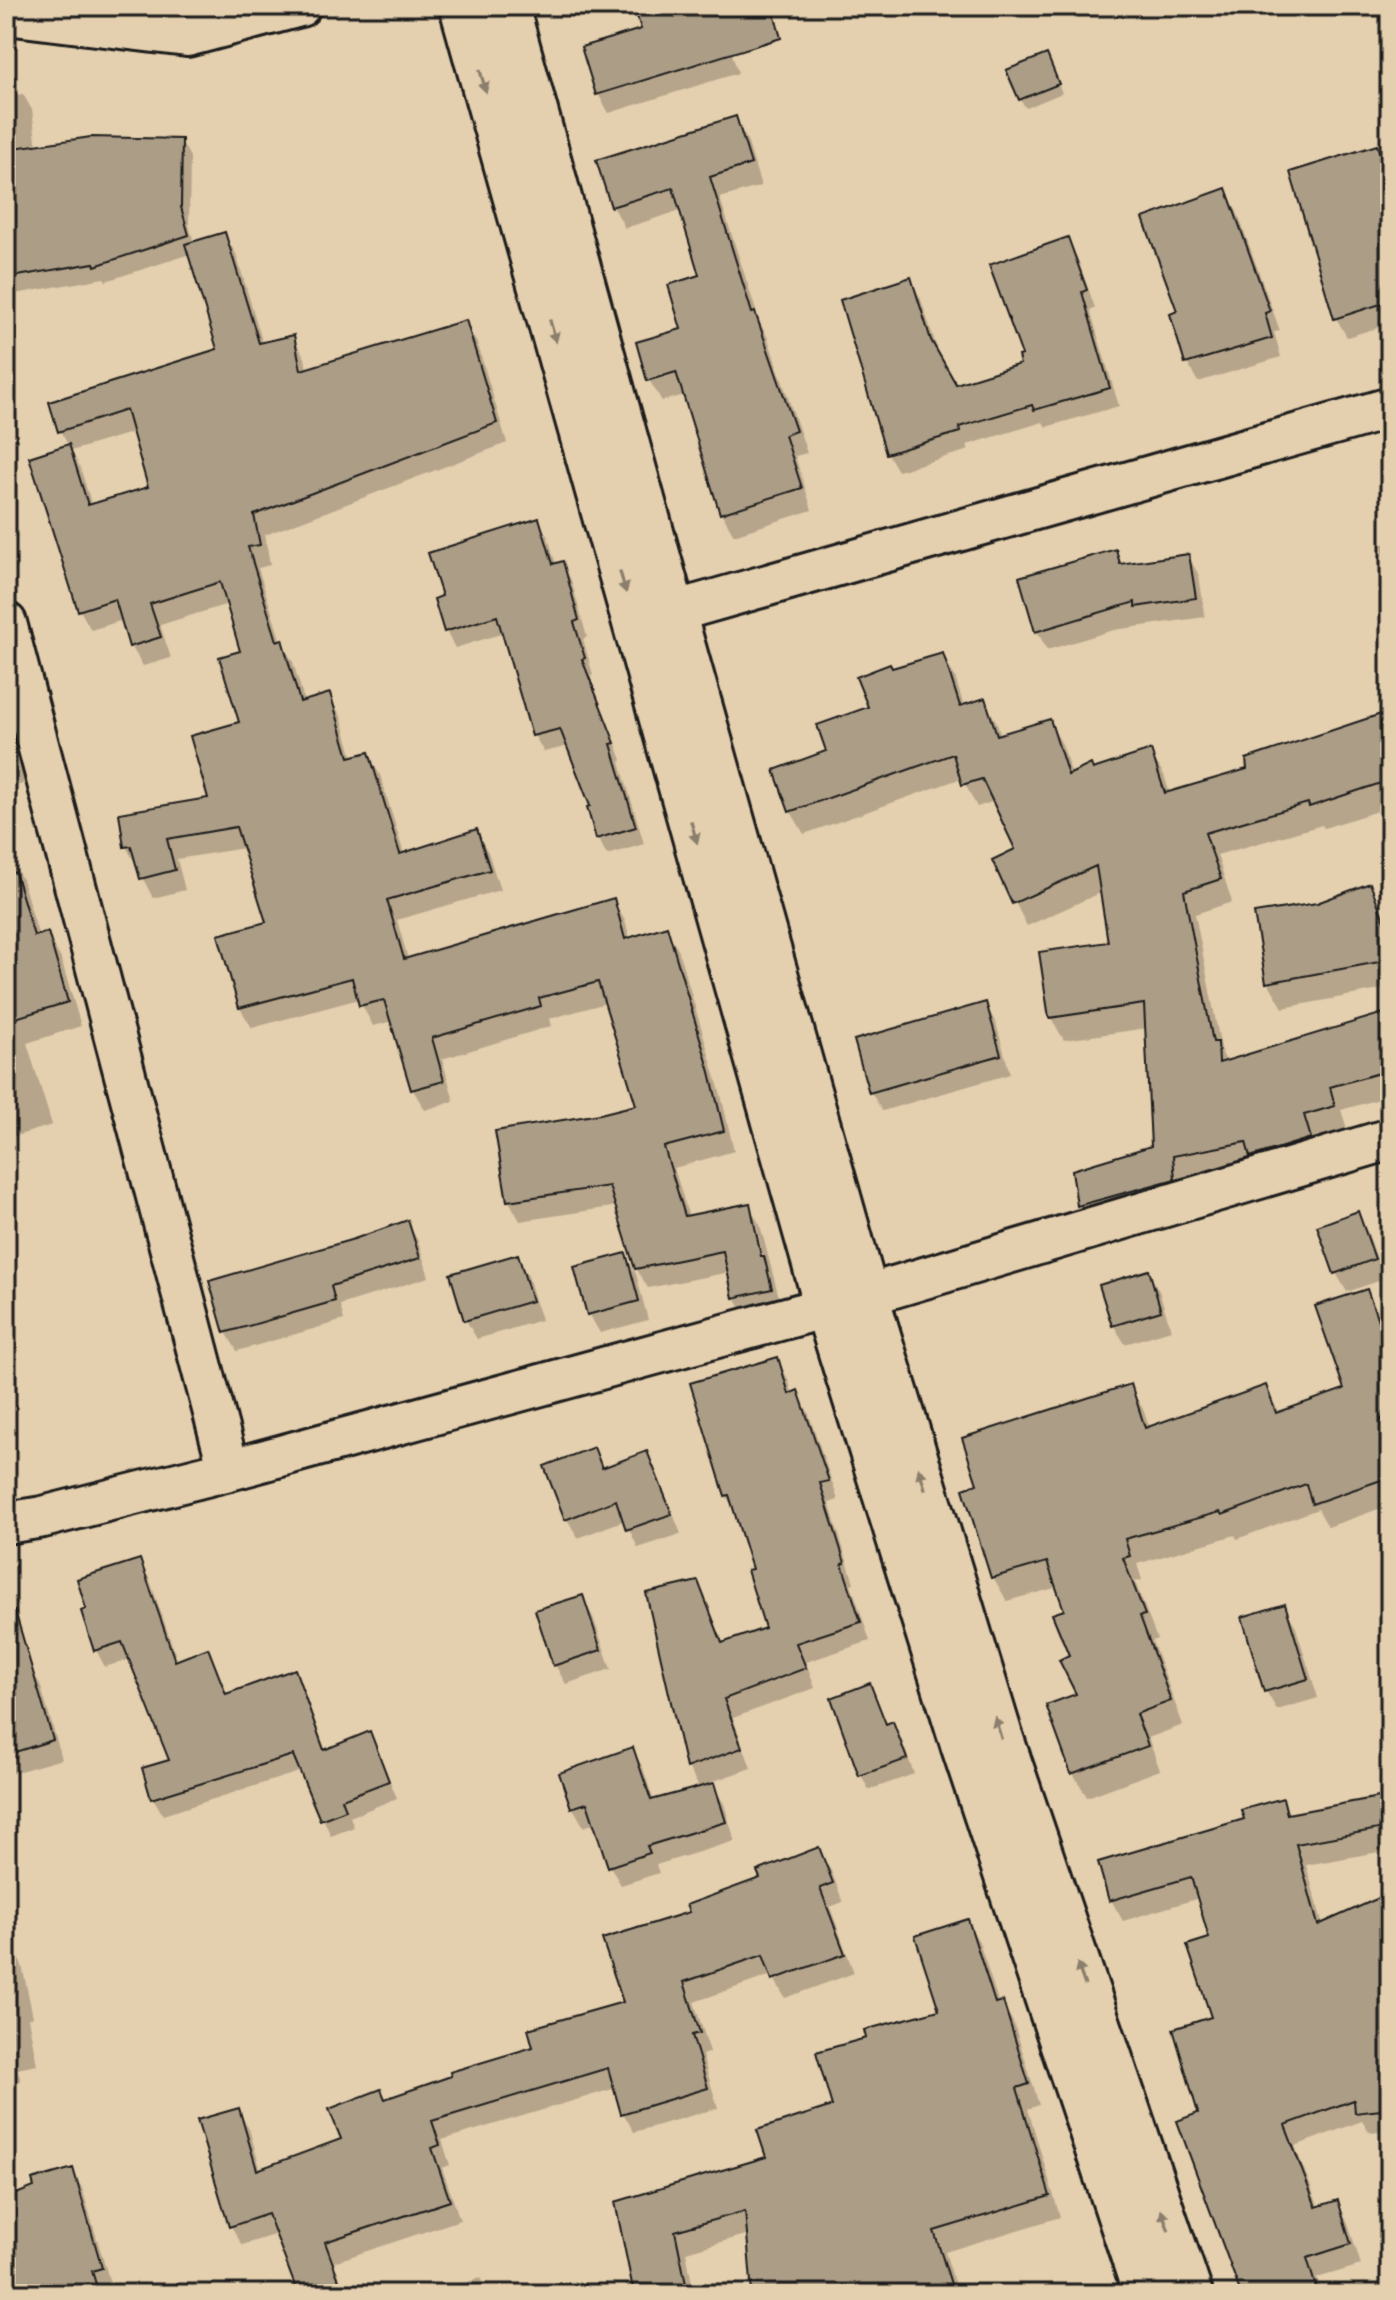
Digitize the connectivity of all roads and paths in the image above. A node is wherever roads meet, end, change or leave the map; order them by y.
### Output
1 (300, 6) edge
2 (462, 6) edge
3 (506, 6) edge
4 (6, 14) edge
5 (1390, 408) edge
6 (673, 612) junction
7 (6, 623) edge
8 (1390, 1139) edge
9 (846, 1302) junction
10 (229, 1470) junction
11 (6, 1523) edge
12 (1146, 2294) edge
13 (1190, 2294) edge

1 - 4 street
2 -> 9 main road
3 - 6 main road
5 - 6 street
6 - 9 main road
7 - 10 street
8 - 9 street
9 - 10 street
9 - 12 main road
13 -> 9 main road
10 - 11 street

